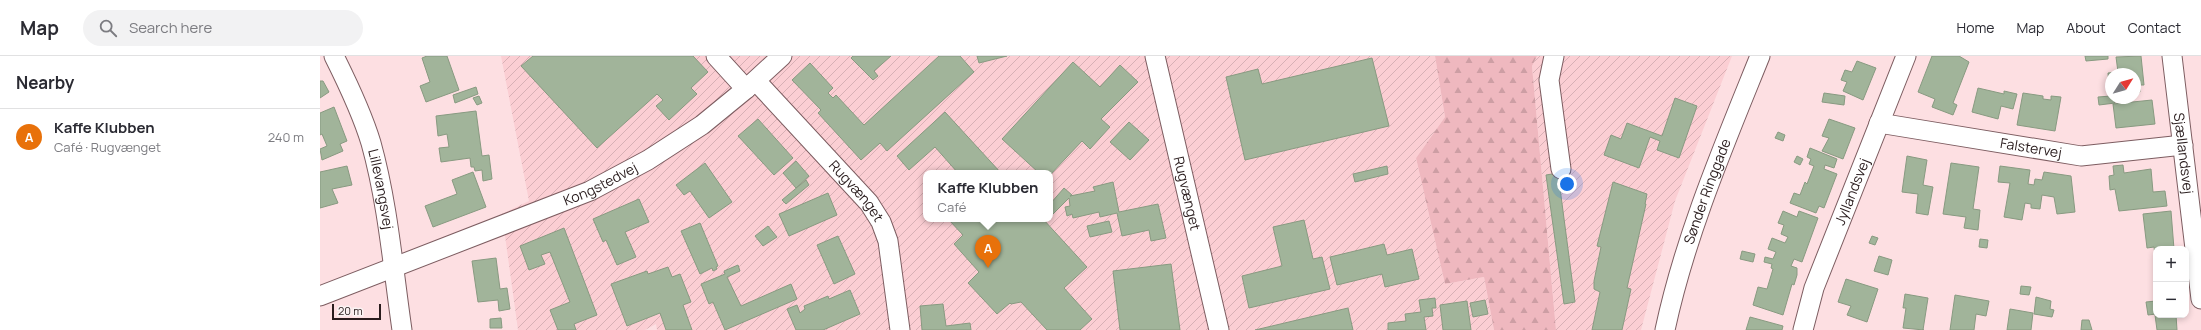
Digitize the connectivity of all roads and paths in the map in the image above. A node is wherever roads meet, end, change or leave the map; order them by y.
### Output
1 (334, 56) edge
2 (716, 56) edge
3 (782, 56) edge
4 (1155, 56) edge
5 (1554, 56) edge
6 (1760, 56) edge
7 (1906, 56) edge
8 (2172, 56) edge
9 (751, 85) junction
10 (1880, 124) junction
11 (2182, 145) junction
12 (1561, 169) dead end
13 (393, 268) junction
14 (320, 296) edge
15 (2201, 299) edge
16 (402, 330) edge
17 (900, 330) edge
18 (1219, 330) edge
19 (1665, 330) edge
20 (1803, 330) edge

1 - 13 street, Lillevangsvej
2 - 9 street, Rugvænget
3 - 9 street, Kongstedvej
4 - 18 street, Rugvænget
5 - 12 street
6 - 19 street, Sønder Ringgade
7 - 10 street, Jyllandsvej
8 - 11 street, Sjællandsvej
9 - 13 street, Kongstedvej
9 - 17 street, Rugvænget
10 - 11 street, Falstervej
10 - 20 street, Jyllandsvej
11 - 15 street, Sjællandsvej
13 - 14 street, Kongstedvej
13 - 16 street, Lillevangsvej

